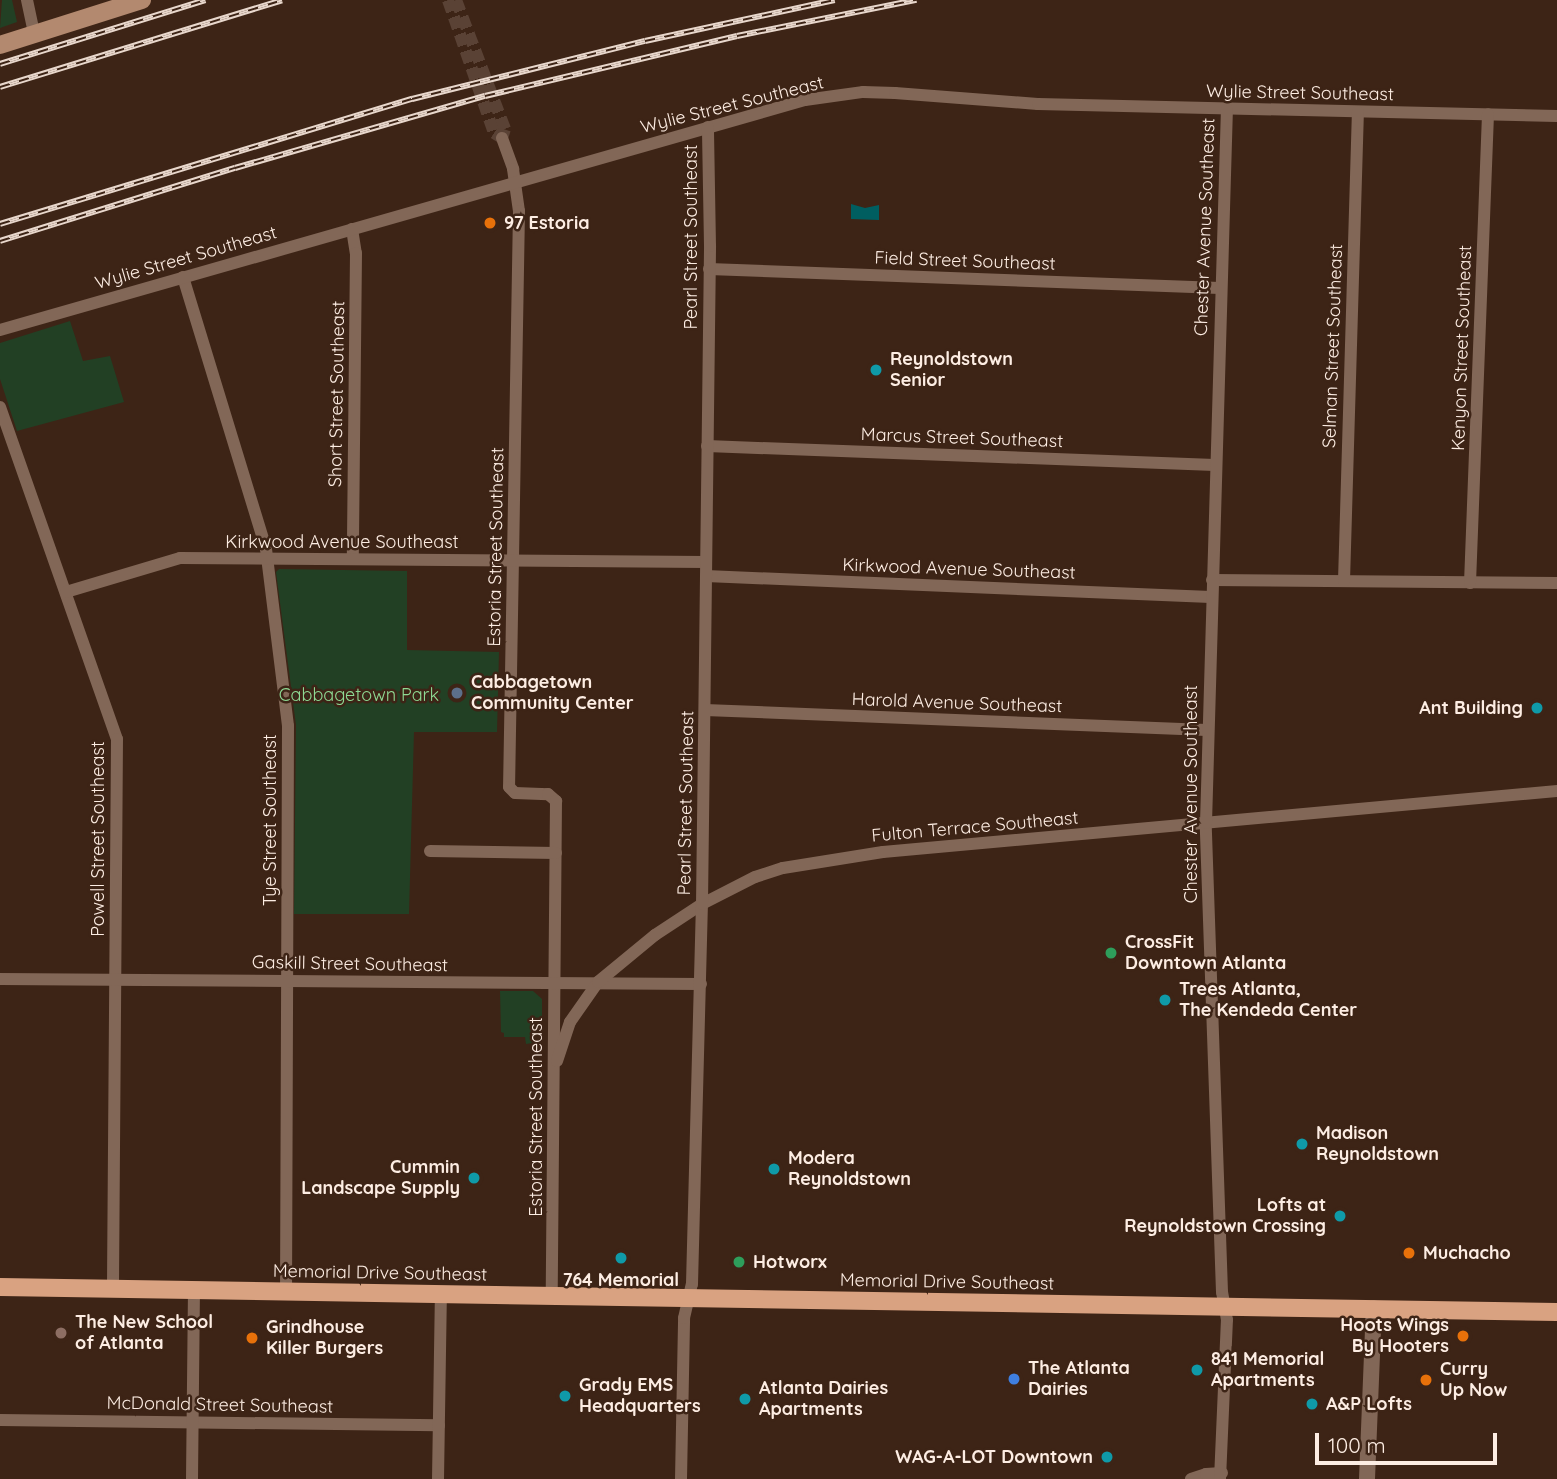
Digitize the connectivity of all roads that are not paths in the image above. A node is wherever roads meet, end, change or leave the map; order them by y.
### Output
1 (27, 0) edge
2 (142, 0) edge
3 (34, 34) junction
4 (0, 45) edge
5 (1227, 109) junction
6 (1358, 112) junction
7 (1488, 114) junction
8 (1557, 116) edge
9 (708, 127) junction
10 (502, 138) dead end
11 (516, 182) junction
12 (352, 229) junction
13 (709, 269) junction
14 (183, 277) junction
15 (1220, 288) junction
16 (0, 330) edge
17 (0, 407) edge
18 (707, 446) junction
19 (1215, 465) junction
20 (266, 558) junction
21 (353, 559) junction
22 (513, 560) junction
23 (706, 562) junction
24 (706, 576) junction
25 (1212, 580) junction
26 (1344, 581) junction
27 (1470, 583) junction
28 (1557, 583) edge
29 (66, 592) junction
30 (1211, 597) junction
31 (705, 710) junction
32 (1207, 730) junction
33 (1557, 791) edge
34 (1206, 823) junction
35 (430, 851) dead end
36 (556, 853) junction
37 (702, 904) junction
38 (0, 979) edge
39 (116, 979) junction
40 (287, 981) junction
41 (598, 982) junction
42 (554, 983) junction
43 (701, 984) junction
44 (554, 1071) junction
45 (0, 1287) edge
46 (113, 1290) junction
47 (194, 1292) junction
48 (286, 1293) junction
49 (441, 1295) junction
50 (552, 1297) junction
51 (689, 1299) junction
52 (1224, 1307) junction
53 (1374, 1308) junction
54 (1557, 1312) edge
55 (0, 1420) edge
56 (193, 1422) junction
57 (439, 1425) junction
58 (1221, 1476) edge
59 (192, 1479) edge
60 (438, 1479) edge
61 (681, 1479) edge
62 (1191, 1479) edge
63 (1367, 1479) edge

1 - 3 street
2 - 3 main road
3 - 4 main road
5 - 6 street, Wylie Street Southeast
5 - 9 street, Wylie Street Southeast
5 - 15 street, Chester Avenue Southeast
6 - 7 street, Wylie Street Southeast
6 - 26 street, Selman Street Southeast
7 - 8 street, Wylie Street Southeast
7 - 27 street, Kenyon Street Southeast
9 - 11 street, Wylie Street Southeast
9 - 13 street, Pearl Street Southeast
10 - 11 street, Estoria Street Southeast
11 - 12 street, Wylie Street Southeast
11 - 22 street, Estoria Street Southeast
12 - 14 street, Wylie Street Southeast
12 - 21 street, Short Street Southeast
13 - 15 street, Field Street Southeast
13 - 18 street, Pearl Street Southeast
14 - 16 street, Wylie Street Southeast
14 - 20 street, Tye Street Southeast
15 - 19 street, Chester Avenue Southeast
17 - 29 street, Powell Street Southeast
18 - 19 street, Marcus Street Southeast
18 - 23 street, Pearl Street Southeast
19 - 25 street, Chester Avenue Southeast
20 - 21 street, Kirkwood Avenue Southeast
20 - 29 street, Kirkwood Avenue Southeast
20 - 40 street, Tye Street Southeast
21 - 22 street, Kirkwood Avenue Southeast
22 - 23 street, Kirkwood Avenue Southeast
22 - 36 street, Estoria Street Southeast
23 - 24 street, Pearl Street Southeast
24 - 30 street, Kirkwood Avenue Southeast
24 - 31 street, Pearl Street Southeast
25 - 26 street
25 - 30 street, Chester Avenue Southeast
26 - 27 street
27 - 28 street
29 - 39 street, Powell Street Southeast
30 - 32 street, Chester Avenue Southeast
31 - 32 street, Harold Avenue Southeast
31 - 37 street, Pearl Street Southeast
32 - 34 street, Chester Avenue Southeast
33 - 34 street, Fulton Terrace Southeast
34 - 37 street, Fulton Terrace Southeast
34 - 52 street, Chester Avenue Southeast
35 - 36 street
36 - 42 street, Estoria Street Southeast
37 - 41 street, Fulton Terrace Southeast
37 - 43 street, Pearl Street Southeast
38 - 39 street, Gaskill Street Southeast
39 - 40 street, Gaskill Street Southeast
39 - 46 street, Powell Street Southeast
40 - 42 street, Gaskill Street Southeast
40 - 48 street, Tye Street Southeast
41 - 42 street, Gaskill Street Southeast
41 - 43 street, Gaskill Street Southeast
41 - 44 street, Fulton Terrace Southeast
42 - 44 street, Estoria Street Southeast
43 - 51 street, Pearl Street Southeast
44 - 50 street, Estoria Street Southeast
45 - 46 main road, Memorial Drive Southeast
46 - 47 main road, Memorial Drive Southeast
47 - 48 main road, Memorial Drive Southeast
47 - 56 street
48 - 49 main road, Memorial Drive Southeast
49 - 50 main road, Memorial Drive Southeast
49 - 57 street
50 - 51 main road, Memorial Drive Southeast
51 - 52 main road, Memorial Drive Southeast
51 - 61 street, Pearl Street Southeast
52 - 53 main road, Memorial Drive Southeast
52 - 58 street, Chester Avenue Southeast
53 - 54 main road, Memorial Drive Southeast
53 - 63 street
55 - 56 street, McDonald Street Southeast
56 - 57 street, McDonald Street Southeast
56 - 59 street
57 - 60 street
58 - 62 street

